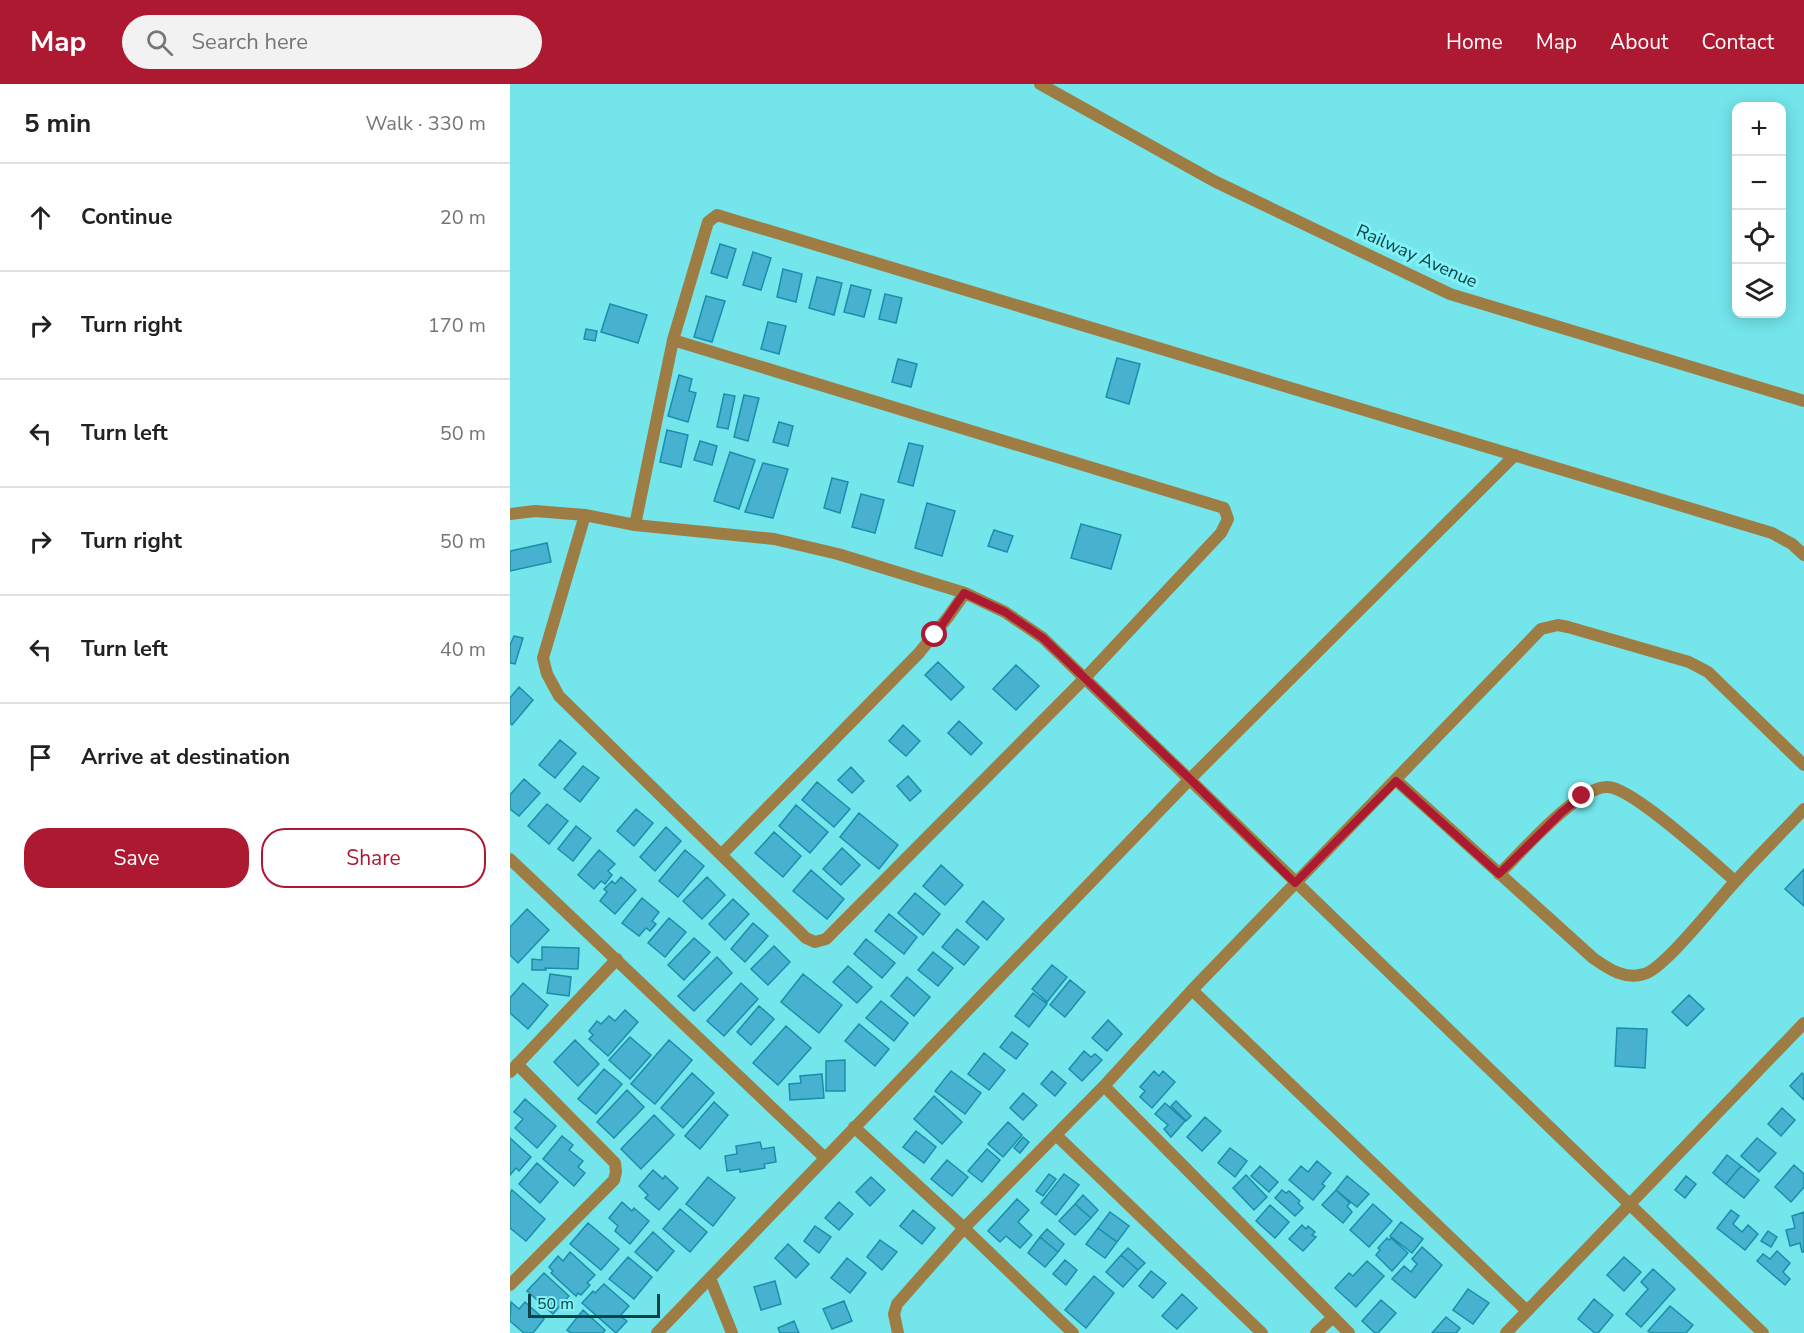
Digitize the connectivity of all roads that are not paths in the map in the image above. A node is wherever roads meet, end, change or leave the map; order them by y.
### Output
1 (1040, 84) edge
2 (673, 340) junction
3 (1804, 401) edge
4 (1515, 456) junction
5 (510, 514) edge
6 (585, 515) junction
7 (634, 525) junction
8 (1804, 555) edge
9 (964, 593) junction
10 (1084, 679) junction
11 (1804, 765) edge
12 (1190, 779) junction
13 (1396, 781) junction
14 (1804, 809) edge
15 (722, 854) junction
16 (510, 859) edge
17 (1499, 874) junction
18 (1735, 881) junction
19 (1295, 883) junction
20 (617, 959) junction
21 (1192, 990) junction
22 (1804, 1023) edge
23 (514, 1068) edge
24 (1104, 1086) junction
25 (854, 1127) junction
26 (1056, 1136) junction
27 (824, 1157) junction
28 (1629, 1204) junction
29 (964, 1228) junction
30 (710, 1278) junction
31 (510, 1285) edge
32 (1527, 1311) junction
33 (1333, 1317) junction
34 (657, 1333) edge
35 (732, 1333) edge
36 (898, 1333) edge
37 (1073, 1333) edge
38 (1262, 1333) edge
39 (1316, 1333) edge
40 (1349, 1333) edge
41 (1506, 1333) edge
42 (1763, 1333) edge

1 - 3 street, Railway Avenue
2 - 4 street
2 - 7 street
2 - 10 street
4 - 8 street
4 - 12 street
5 - 6 street
6 - 7 street
6 - 15 street
7 - 9 street
9 - 10 street
9 - 15 street
10 - 12 street
10 - 15 street
11 - 13 street
12 - 19 street
12 - 25 street
13 - 17 street
13 - 19 street
14 - 18 street
16 - 20 street
17 - 18 street
17 - 18 street
19 - 21 street
19 - 28 street
20 - 23 street
20 - 27 street
21 - 24 street
21 - 32 street
22 - 28 street
23 - 31 street
24 - 26 street
24 - 33 street
25 - 27 street
25 - 29 street
26 - 29 street
26 - 38 street
27 - 30 street
28 - 32 street
28 - 42 street
29 - 36 street
29 - 37 street
30 - 34 street
30 - 35 street
32 - 41 street
33 - 39 street
33 - 40 street

